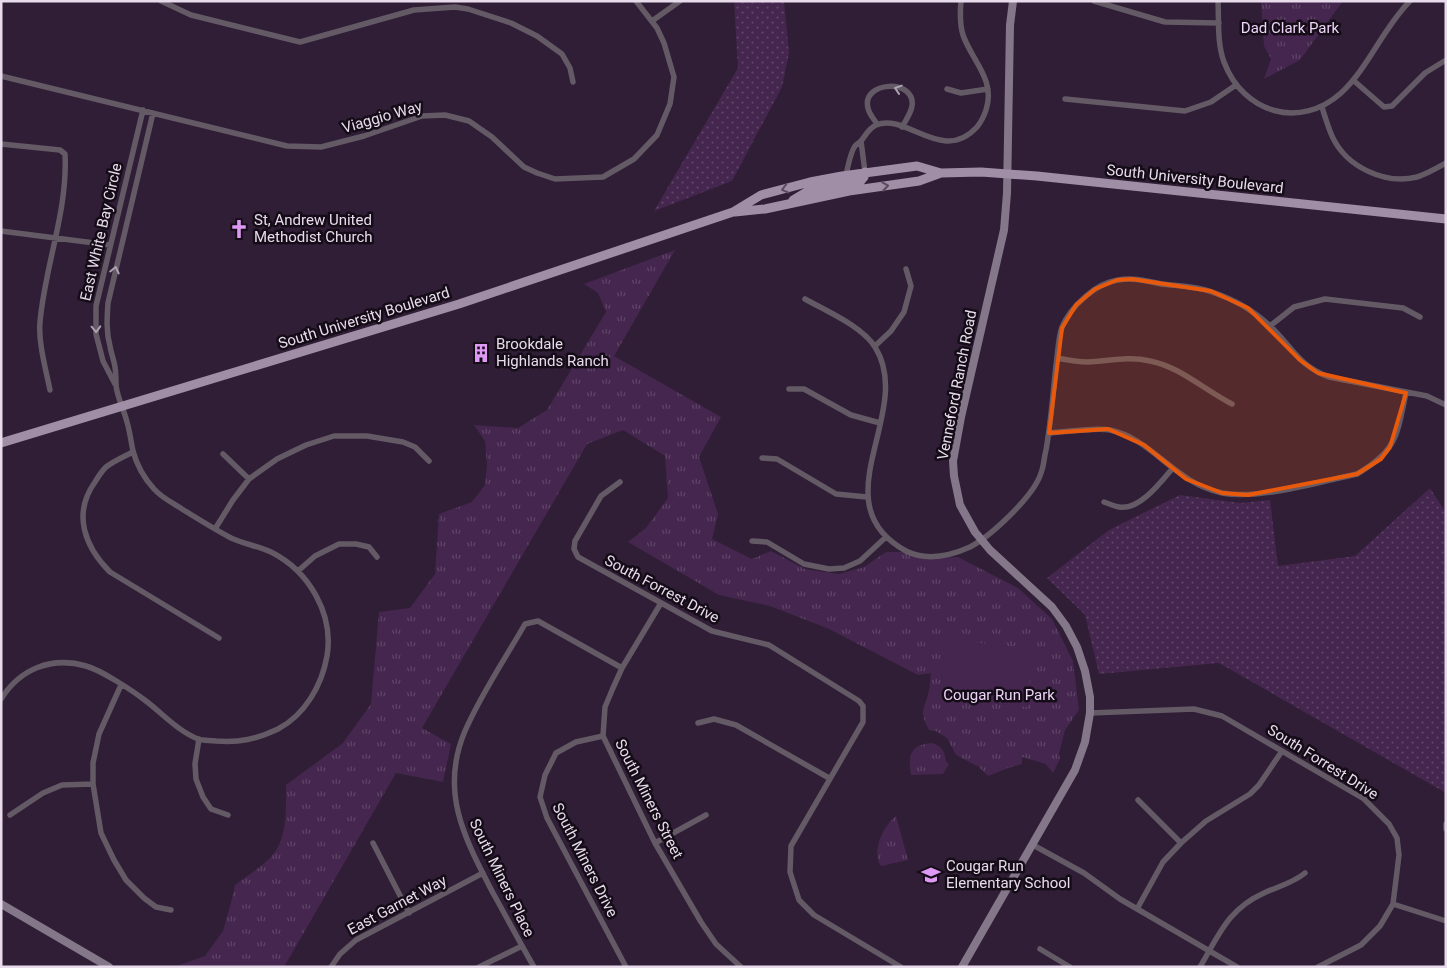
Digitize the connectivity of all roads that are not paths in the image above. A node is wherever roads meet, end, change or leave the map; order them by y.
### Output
1 (160, 1) edge
2 (636, 1) edge
3 (680, 1) edge
4 (961, 1) edge
5 (1013, 1) edge
6 (1094, 1) edge
7 (1218, 1) edge
8 (1410, 1) edge
9 (455, 4) edge
10 (652, 21) junction
11 (1219, 23) junction
12 (1446, 60) edge
13 (1, 76) edge
14 (1353, 80) junction
15 (573, 82) dead end
16 (1236, 85) junction
17 (947, 89) dead end
18 (988, 89) junction
19 (1065, 99) dead end
20 (1322, 107) junction
21 (143, 110) junction
22 (153, 114) junction
23 (877, 124) junction
24 (902, 127) junction
25 (861, 141) junction
26 (1, 144) edge
27 (1446, 163) edge
28 (865, 172) junction
29 (941, 174) junction
30 (1007, 174) junction
31 (846, 175) junction
32 (786, 204) junction
33 (733, 212) junction
34 (1446, 219) edge
35 (1, 231) edge
36 (56, 238) junction
37 (110, 245) junction
38 (906, 269) dead end
39 (805, 299) dead end
40 (1420, 316) dead end
41 (1270, 326) junction
42 (875, 346) junction
43 (1057, 358) junction
44 (116, 386) junction
45 (789, 389) dead end
46 (50, 390) dead end
47 (1406, 392) junction
48 (1232, 404) dead end
49 (1446, 405) edge
50 (122, 406) junction
51 (880, 423) junction
52 (1049, 433) junction
53 (1, 443) edge
54 (133, 452) junction
55 (223, 454) dead end
56 (762, 458) dead end
57 (429, 461) dead end
58 (1172, 469) junction
59 (249, 479) junction
60 (620, 482) dead end
61 (867, 497) junction
62 (1104, 502) dead end
63 (215, 529) junction
64 (886, 538) junction
65 (752, 540) dead end
66 (982, 541) junction
67 (377, 557) dead end
68 (298, 570) junction
69 (661, 603) junction
70 (218, 638) dead end
71 (622, 668) junction
72 (121, 685) junction
73 (1, 699) edge
74 (1090, 713) junction
75 (698, 723) dead end
76 (603, 736) junction
77 (199, 739) junction
78 (1282, 751) junction
79 (829, 778) junction
80 (93, 784) junction
81 (1138, 800) dead end
82 (10, 815) dead end
83 (228, 815) dead end
84 (706, 815) dead end
85 (1446, 824) edge
86 (1446, 830) edge
87 (655, 842) junction
88 (373, 843) dead end
89 (1181, 843) junction
90 (1033, 845) junction
91 (483, 873) junction
92 (1305, 873) dead end
93 (1, 904) edge
94 (1393, 904) junction
95 (1137, 909) junction
96 (171, 910) dead end
97 (409, 913) junction
98 (1446, 922) edge
99 (522, 946) junction
100 (1040, 950) dead end
101 (1209, 952) junction
102 (109, 967) edge
103 (331, 967) edge
104 (479, 967) edge
105 (534, 967) edge
106 (626, 967) edge
107 (741, 967) edge
108 (900, 967) edge
109 (962, 967) edge
110 (1070, 967) edge
111 (1200, 967) edge
112 (1237, 967) edge
113 (1318, 967) edge

1 - 9 street
2 - 10 street, Viaggio Way
3 - 10 street
4 - 18 street
5 - 30 street, Venneford Ranch Road
6 - 11 street
7 - 11 street
8 - 14 street
9 - 15 street
10 - 22 street, Viaggio Way
11 - 16 street
12 - 14 street
13 - 21 street, Viaggio Way
14 - 20 street
16 - 19 street
16 - 20 street
17 - 18 street
18 - 24 street
20 - 27 street
21 - 22 street, Viaggio Way
21 - 37 street, East White Bay Circle
44 -> 22 street
23 - 24 street
24 -> 23 street
23 - 25 street
25 - 28 street
25 - 31 street
26 - 36 street
28 - 29 main road, South University Boulevard
28 - 31 main road, South University Boulevard
28 - 32 main road
29 - 30 main road, South University Boulevard
32 -> 29 main road, South University Boulevard
30 - 34 main road, South University Boulevard
30 - 66 street, Venneford Ranch Road
31 -> 33 main road, South University Boulevard
32 - 33 main road, South University Boulevard
33 - 50 main road, South University Boulevard
35 - 36 street
36 - 37 street
36 - 46 street
37 -> 44 street, East White Bay Circle
38 - 42 street
39 - 42 street
40 - 41 street
41 - 43 street
41 - 47 street
42 - 51 street
43 - 48 street
43 - 52 street
44 - 50 street
45 - 51 street
47 - 49 street
47 - 58 street
50 - 53 main road, South University Boulevard
50 - 54 street
51 - 61 street
52 - 58 street
52 - 66 street
54 - 63 street
54 - 70 street
55 - 59 street
56 - 61 street
57 - 59 street
58 - 62 street
59 - 63 street
60 - 69 street, South Forrest Drive
61 - 64 street
63 - 68 street
64 - 65 street
64 - 66 street
66 - 74 street, Venneford Ranch Road
67 - 68 street
68 - 77 street
69 - 71 street, South Miners Street
69 - 79 street, South Forrest Drive
71 - 76 street, South Miners Street
71 - 91 street, South Miners Place
72 - 73 street
72 - 77 street
72 - 80 street
74 - 78 street, South Forrest Drive
74 - 90 street, Venneford Ranch Road
75 - 79 street
76 - 87 street, South Miners Street
76 - 106 street, South Miners Drive
77 - 83 street
78 - 89 street
78 - 94 street, South Forrest Drive
79 - 108 street, South Forrest Drive
80 - 82 street
80 - 96 street
81 - 89 street
84 - 87 street
85 - 86 street
87 - 107 street, South Miners Street
88 - 97 street
89 - 95 street
90 - 95 street
90 - 109 street, Venneford Ranch Road
91 - 97 street, East Garnet Way
91 - 99 street, South Miners Place
92 - 101 street
93 - 102 street
94 - 98 street
94 - 113 street, South Forrest Drive
95 - 101 street
97 - 103 street, East Garnet Way
99 - 104 street
99 - 105 street, South Miners Place
100 - 110 street
101 - 111 street
101 - 112 street

